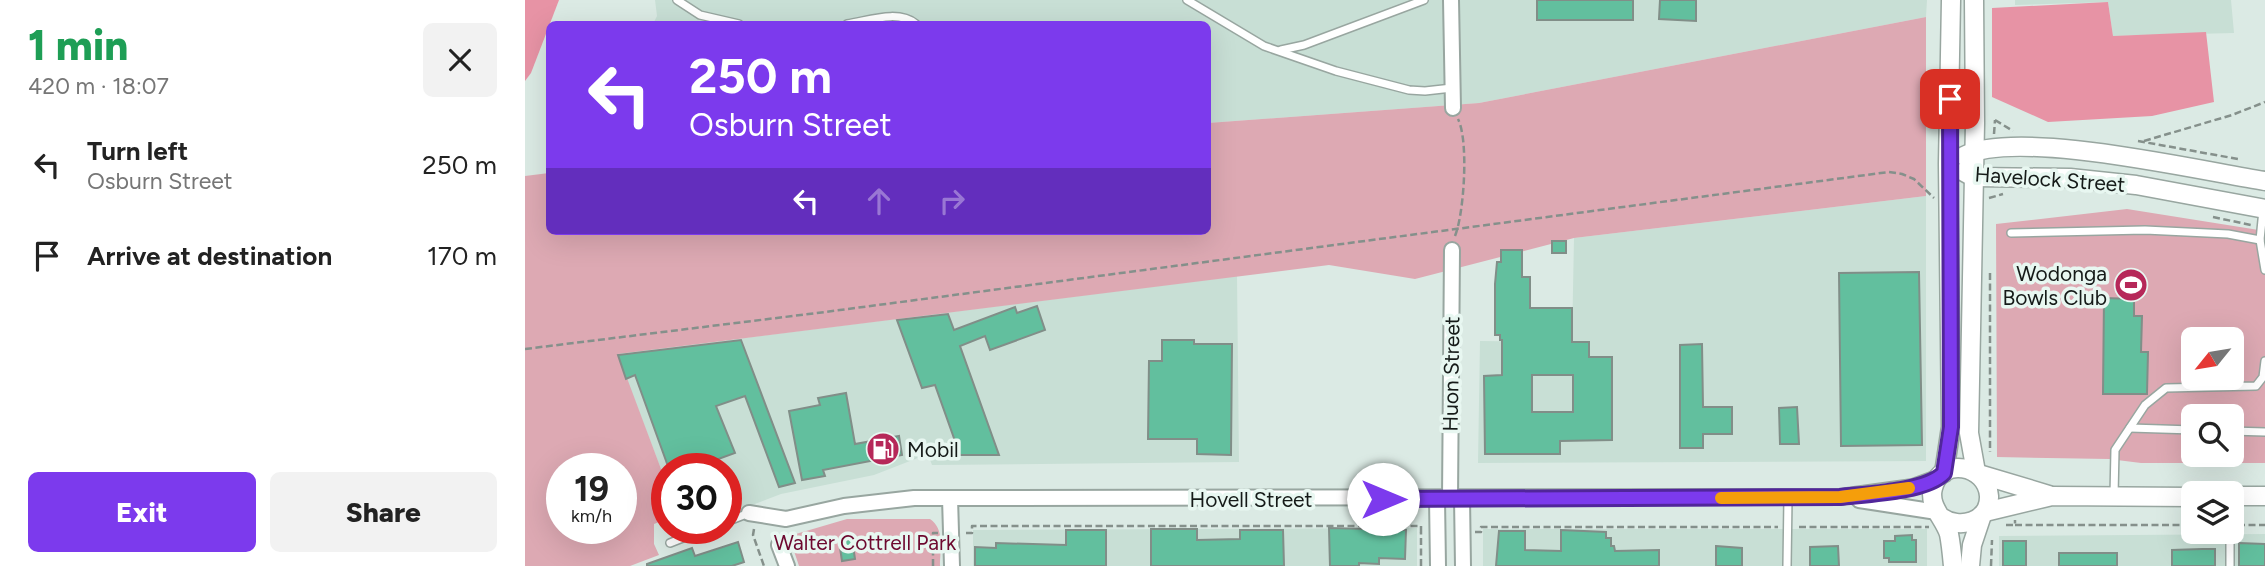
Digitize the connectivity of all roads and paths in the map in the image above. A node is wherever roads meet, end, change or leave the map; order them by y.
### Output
1 (677, 0) edge
2 (1187, 0) edge
3 (1424, 0) edge
4 (1451, 0) edge
5 (1951, 0) edge
6 (1974, 0) edge
7 (726, 21) edge
8 (869, 21) edge
9 (912, 21) edge
10 (1270, 48) junction
11 (1452, 88) junction
12 (2265, 102) edge
13 (1453, 108) joint
14 (1974, 150) junction
15 (2249, 161) dead end
16 (1948, 164) junction
17 (1973, 177) junction
18 (2265, 181) edge
19 (2005, 192) dead end
20 (1932, 198) dead end
21 (1990, 204) dead end
22 (2204, 215) dead end
23 (2263, 215) edge
24 (1458, 230) junction
25 (2011, 233) dead end
26 (2260, 240) junction
27 (1452, 250) dead end
28 (1990, 262) dead end
29 (2265, 270) edge
30 (525, 349) edge
31 (2265, 361) edge
32 (2130, 428) junction
33 (2181, 430) edge
34 (2244, 431) edge
35 (2265, 432) edge
36 (1990, 456) dead end
37 (1977, 473) junction
38 (1942, 475) junction
39 (2052, 496) junction
40 (2181, 496) edge
41 (2244, 496) edge
42 (2265, 496) edge
43 (1840, 497) junction
44 (2114, 497) junction
45 (950, 498) junction
46 (1450, 498) junction
47 (1788, 498) junction
48 (2015, 504) junction
49 (752, 513) junction
50 (1983, 514) junction
51 (1939, 515) junction
52 (742, 516) edge
53 (2002, 525) dead end
54 (2015, 525) junction
55 (2181, 525) edge
56 (2244, 525) edge
57 (2265, 525) edge
58 (1421, 532) dead end
59 (1992, 534) dead end
60 (2230, 544) edge
61 (779, 545) dead end
62 (764, 566) edge
63 (787, 566) edge
64 (952, 566) edge
65 (1421, 566) edge
66 (1438, 566) edge
67 (1463, 566) edge
68 (1787, 566) edge
69 (1952, 566) edge
70 (1971, 566) edge
71 (1991, 566) edge
72 (2230, 566) edge

1 - 7 lane
2 - 10 lane
3 - 10 lane
4 - 11 street
5 - 16 street
6 - 14 street
8 - 9 lane
10 - 11 lane
11 - 13 street
12 - 15 path
13 - 24 path
14 - 16 street, Havelock Street
14 - 17 street
14 - 18 street, Havelock Street
16 - 17 street, Havelock Street
16 - 38 street
17 - 23 street, Havelock Street
17 - 37 street
19 - 21 path
20 - 24 path
22 - 23 path
23 - 26 lane
24 - 30 path
25 - 26 lane
26 - 29 lane
27 - 46 street, Huon Street
28 - 36 path
31 - 32 lane
32 - 33 lane
32 - 44 lane
34 - 35 lane
37 - 38 street
37 - 39 street
37 - 50 street
38 - 43 street, Hovell Street
38 - 51 street
39 - 44 street
39 - 48 street
40 - 44 street
41 - 42 street
43 - 47 street, Hovell Street
43 - 51 street, Hovell Street
45 - 46 street, Hovell Street
45 - 49 street, Hovell Street
45 - 64 street
46 - 47 street, Hovell Street
46 - 66 street, Huon Street
46 - 67 street, Huon Street
47 - 68 lane
48 - 50 street
48 - 54 path
49 - 52 lane
49 - 62 path
50 - 51 street
50 - 70 street
51 - 69 street
53 - 54 path
54 - 55 path
56 - 57 path
58 - 65 path
59 - 71 path
60 - 72 lane
61 - 63 street

